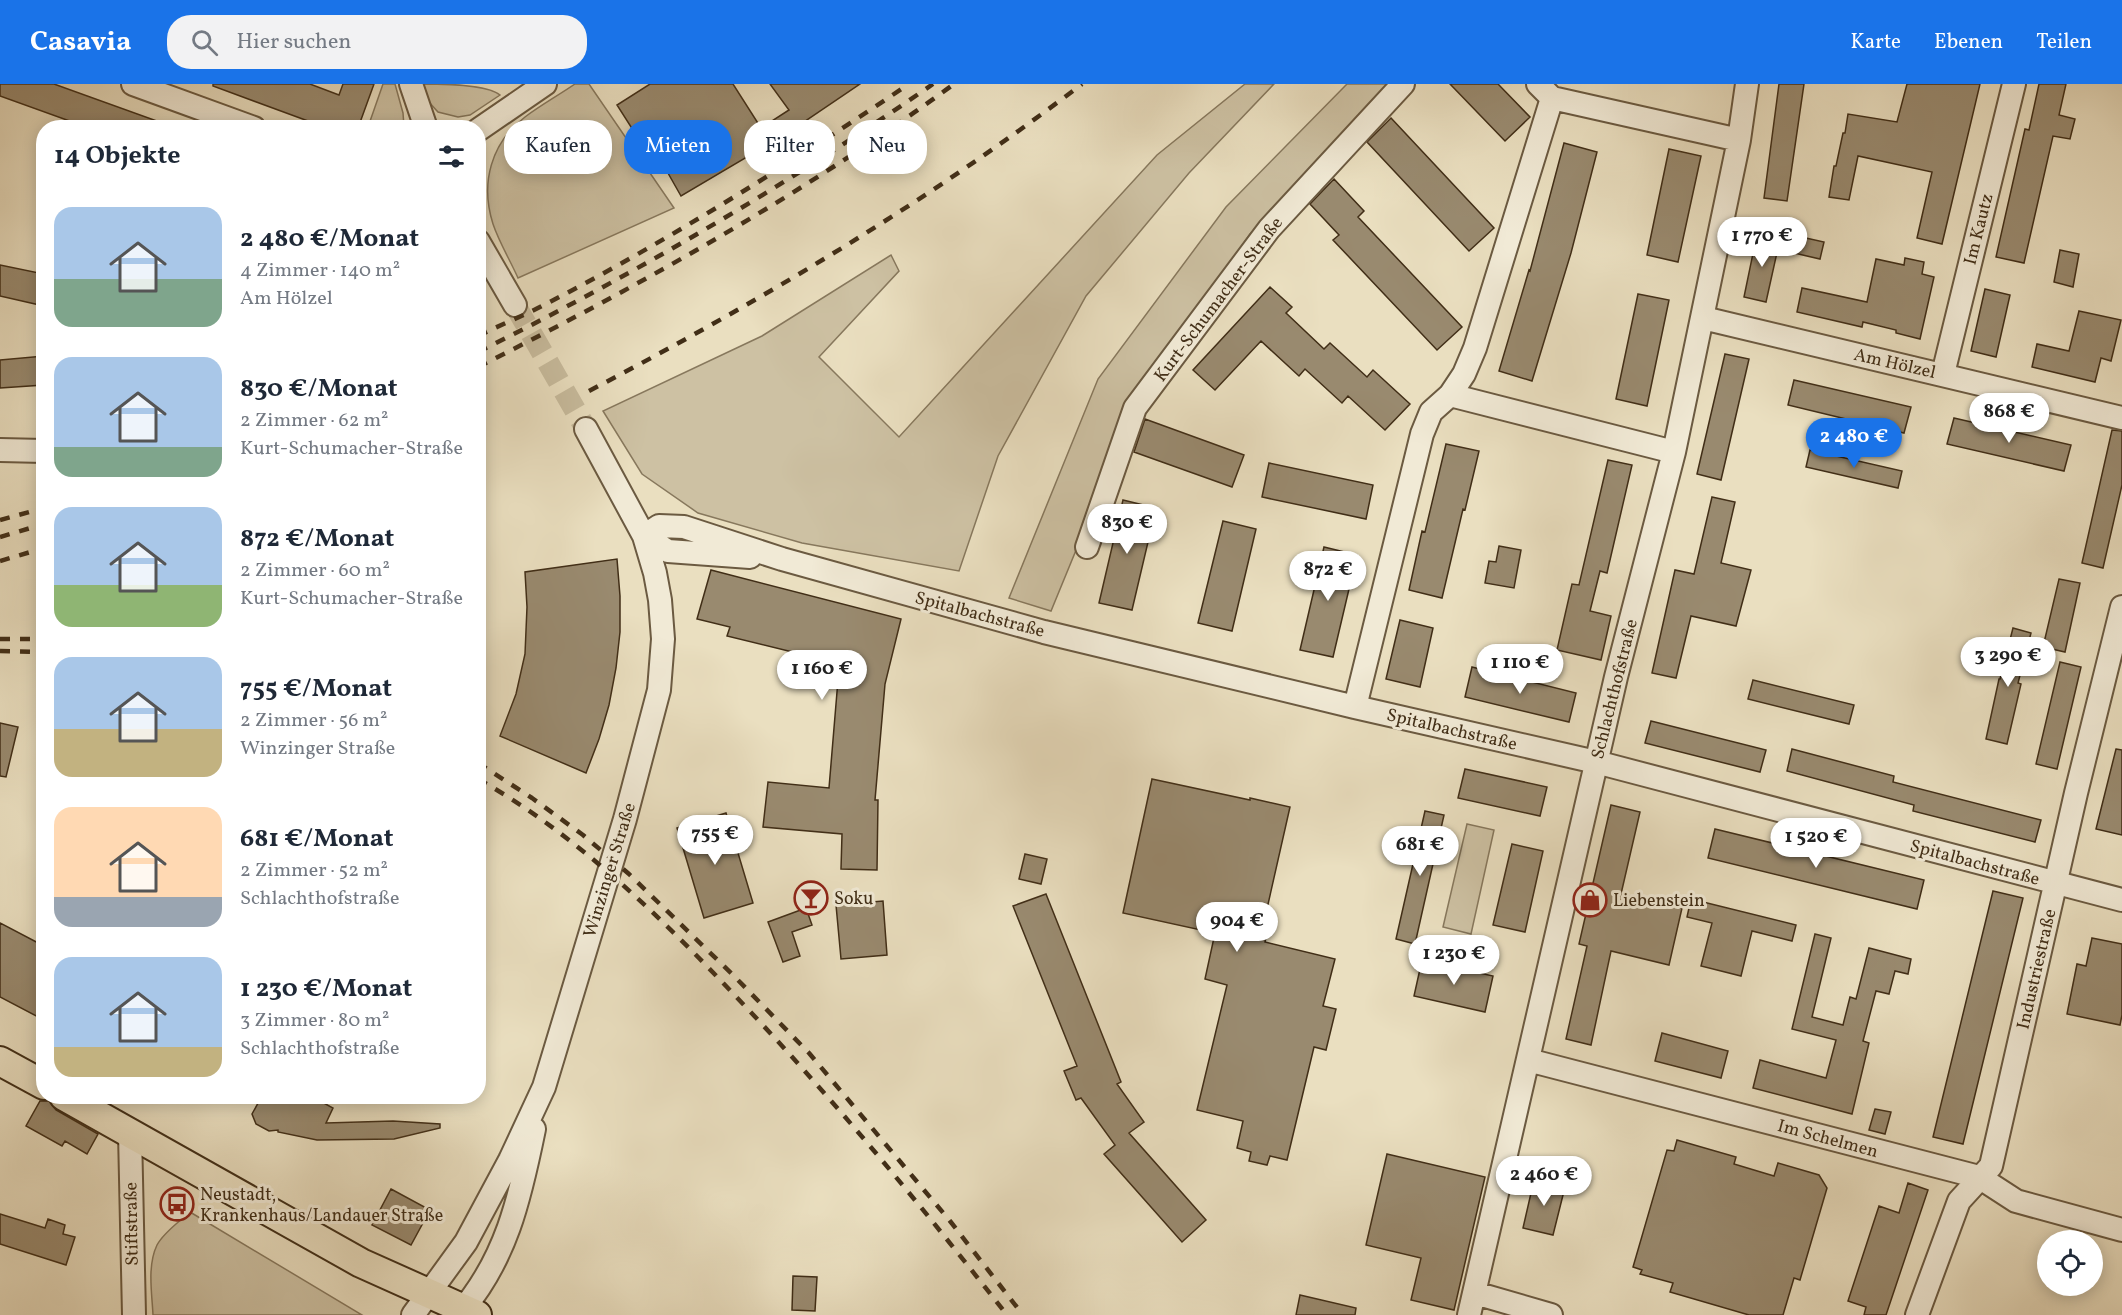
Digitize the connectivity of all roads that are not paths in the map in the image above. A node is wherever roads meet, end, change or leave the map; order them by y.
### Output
1 (133, 84) edge
2 (411, 84) edge
3 (545, 84) edge
4 (1402, 84) edge
5 (1747, 84) edge
6 (2014, 84) edge
7 (1545, 91) edge
8 (232, 120) edge
9 (423, 120) edge
10 (486, 125) edge
11 (1739, 140) junction
12 (486, 269) edge
13 (515, 305) tunnel mouth
14 (1703, 318) junction
15 (1943, 374) junction
16 (1450, 395) junction
17 (2122, 418) edge
18 (586, 429) tunnel mouth
19 (0, 450) edge
20 (36, 451) edge
21 (1674, 452) junction
22 (644, 536) junction
23 (1087, 547) dead end
24 (2122, 607) edge
25 (1355, 708) junction
26 (1596, 762) junction
27 (2055, 884) junction
28 (2122, 900) edge
29 (1528, 1060) junction
30 (0, 1061) edge
31 (36, 1081) edge
32 (544, 1087) junction
33 (79, 1104) edge
34 (130, 1132) junction
35 (1979, 1177) junction
36 (2122, 1230) edge
37 (1475, 1293) junction
38 (421, 1305) edge
39 (466, 1313) edge
40 (134, 1315) edge
41 (1469, 1315) edge
42 (1551, 1315) edge
43 (1917, 1315) edge

1 - 8 street
2 - 9 street
3 - 10 street
4 - 23 street, Kurt-Schumacher-Straße
5 - 11 street, Schlachthofstraße
6 - 15 street, Im Kautz
7 - 11 street
7 - 16 street
11 - 14 street, Schlachthofstraße
12 - 13 street
14 - 15 street, Am Hölzel
14 - 21 street, Schlachthofstraße
15 - 17 street, Am Hölzel
16 - 21 street
16 - 25 street
18 - 22 street, Winzinger Straße
19 - 20 street
21 - 26 street, Schlachthofstraße
22 - 25 street, Spitalbachstraße
22 - 32 street, Winzinger Straße
24 - 27 street, Industriestraße
25 - 26 street, Spitalbachstraße
26 - 27 street, Spitalbachstraße
26 - 29 street, Schlachthofstraße
27 - 28 street, Spitalbachstraße
27 - 35 street, Industriestraße
29 - 35 street, Im Schelmen
29 - 37 street, Schlachthofstraße
30 - 31 main road
32 - 38 street, Winzinger Straße
32 - 39 street
33 - 34 main road
34 - 38 main road
34 - 40 street, Stiftstraße
35 - 36 street, Im Schelmen
35 - 43 street, Industriestraße
37 - 41 street, Schlachthofstraße
37 - 42 street
38 - 39 main road

